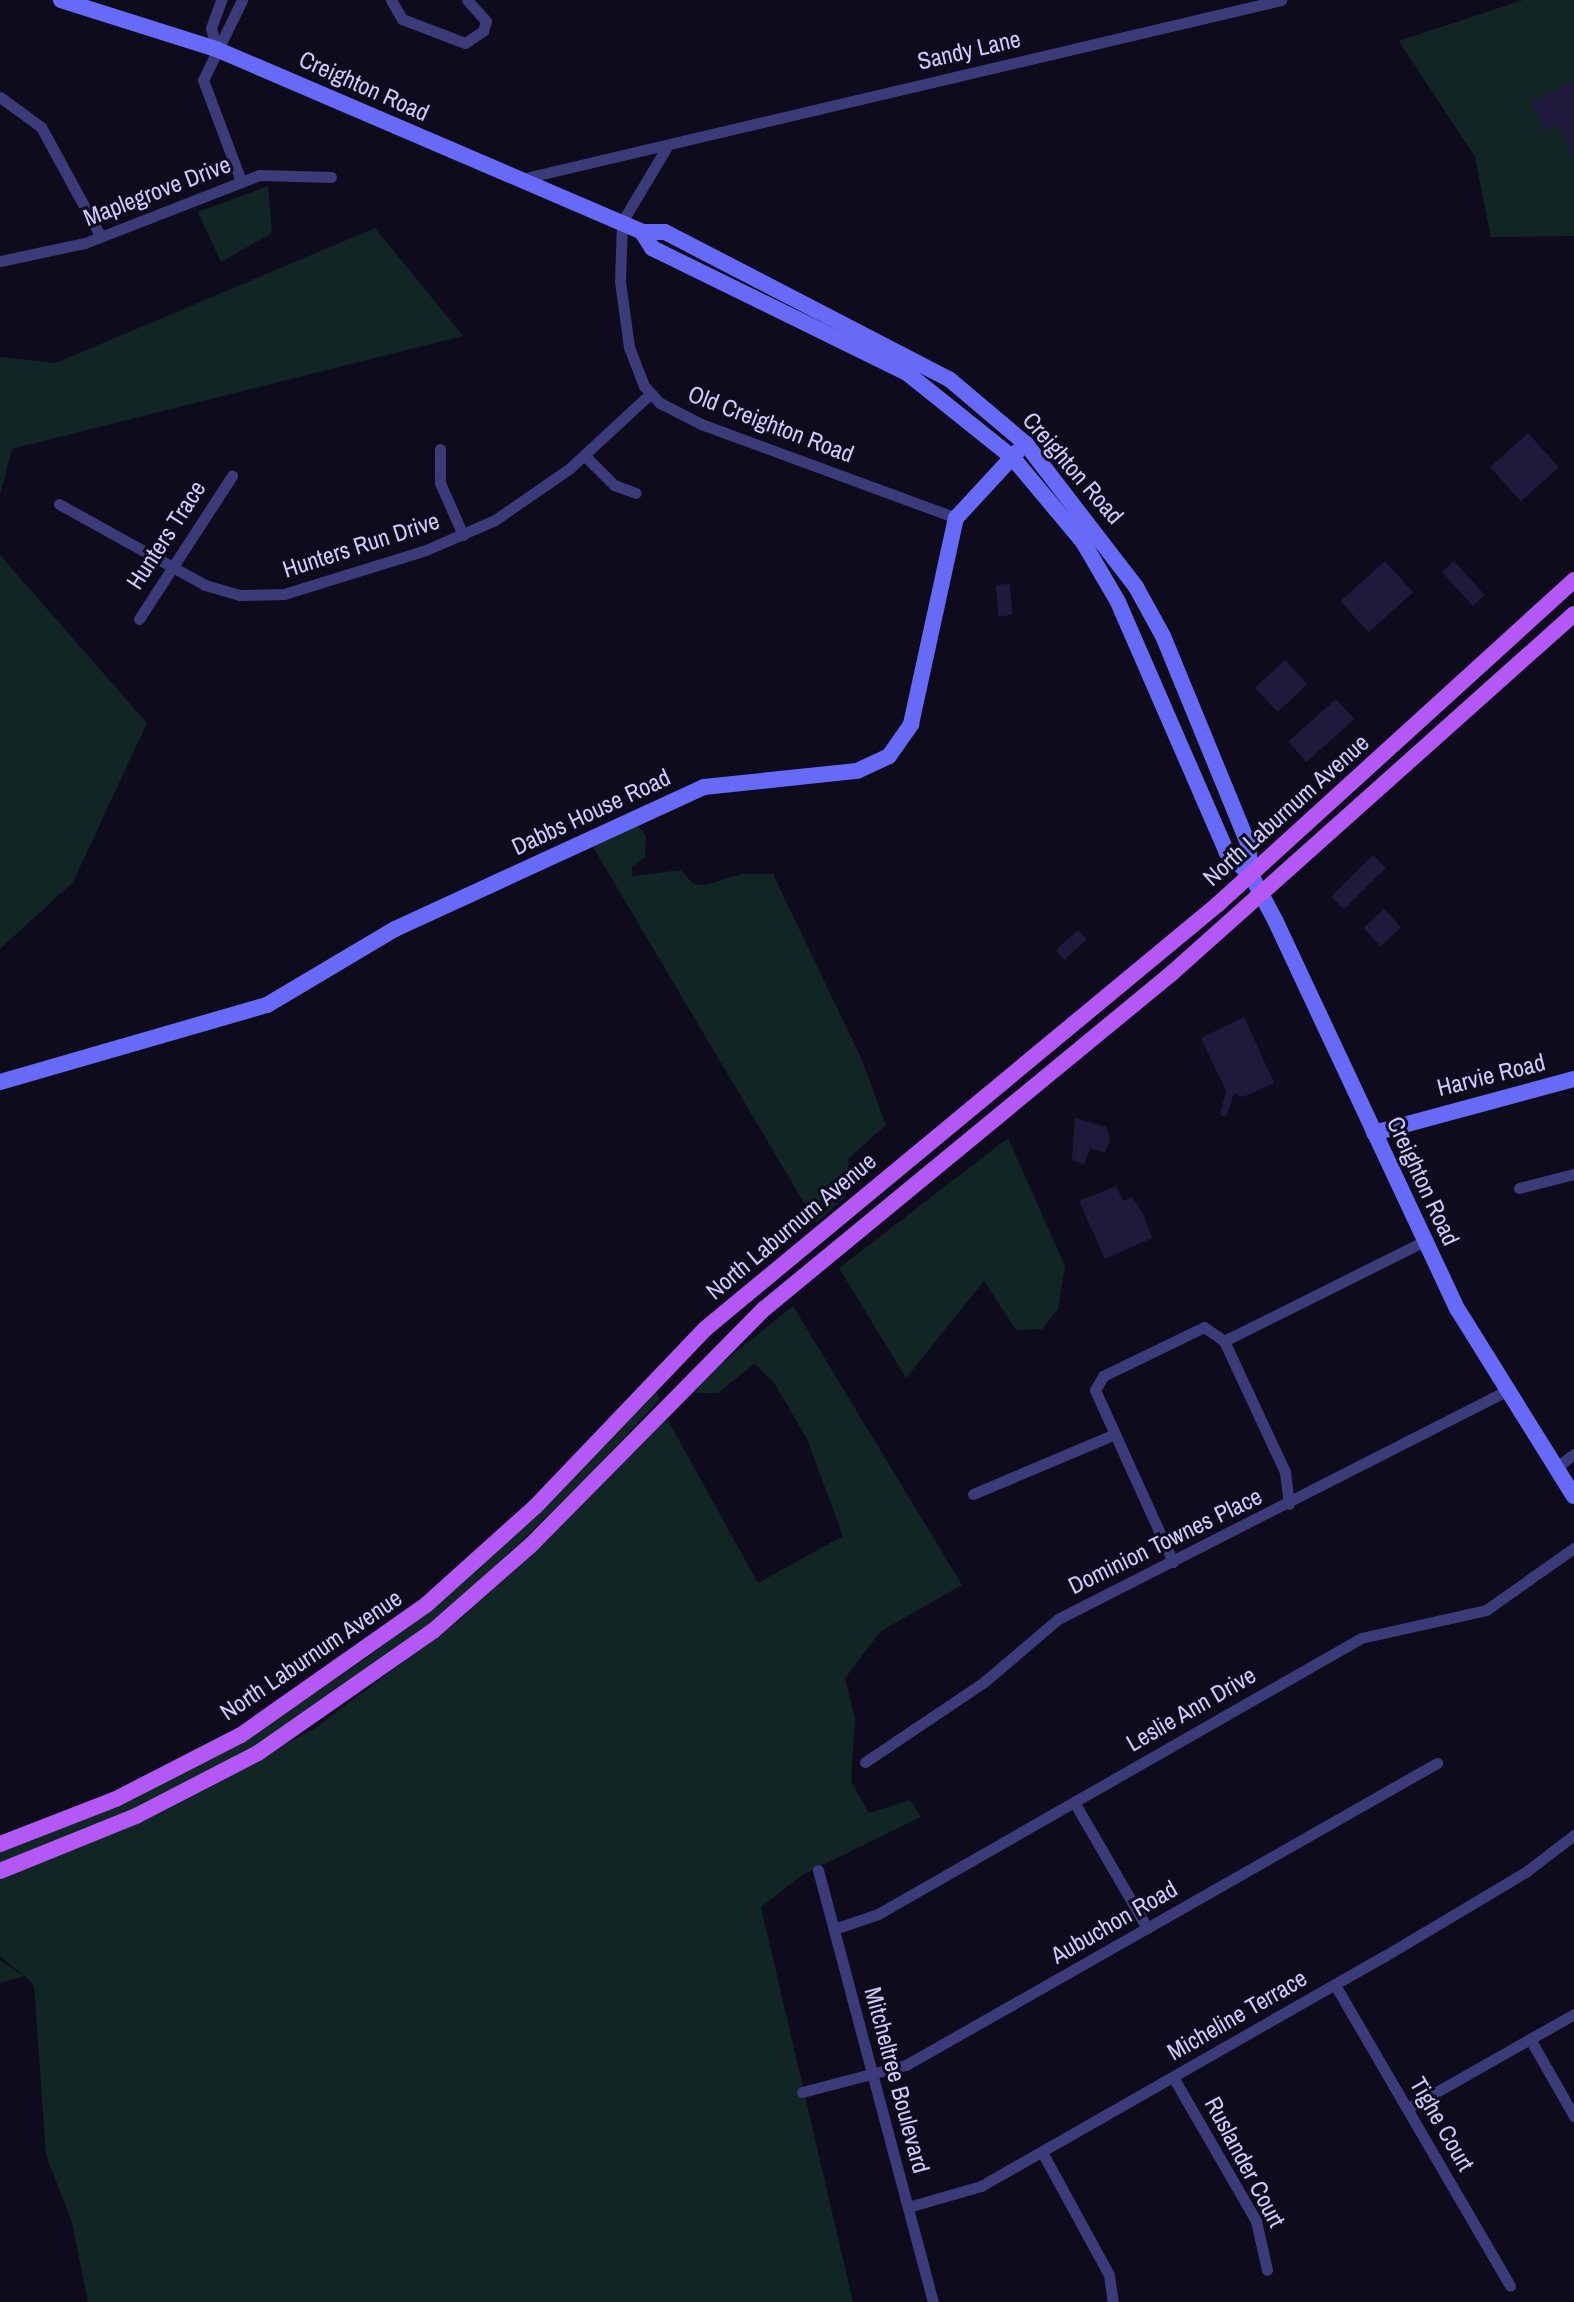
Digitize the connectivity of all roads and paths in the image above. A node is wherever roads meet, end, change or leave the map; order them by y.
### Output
1 (61, 0) edge
2 (221, 0) edge
3 (242, 0) edge
4 (391, 0) edge
5 (467, 0) edge
6 (1281, 0) edge
7 (216, 49) junction
8 (0, 97) edge
9 (668, 145) junction
10 (331, 177) dead end
11 (521, 179) junction
12 (241, 181) junction
13 (622, 222) junction
14 (642, 232) junction
15 (101, 237) junction
16 (0, 261) edge
17 (650, 394) junction
18 (1026, 444) junction
19 (440, 449) dead end
20 (584, 455) junction
21 (1012, 457) junction
22 (232, 476) dead end
23 (636, 493) dead end
24 (59, 504) dead end
25 (956, 518) junction
26 (463, 535) junction
27 (170, 567) junction
28 (1574, 580) edge
29 (1574, 614) edge
30 (139, 619) dead end
31 (1251, 875) junction
32 (1262, 896) junction
33 (1574, 1079) edge
34 (0, 1082) edge
35 (1374, 1133) junction
36 (1574, 1174) edge
37 (1519, 1188) dead end
38 (1425, 1241) junction
39 (1224, 1341) junction
40 (1504, 1392) junction
41 (1115, 1434) junction
42 (1574, 1454) edge
43 (1554, 1469) junction
44 (973, 1494) dead end
45 (1574, 1496) edge
46 (1289, 1504) junction
47 (1574, 1548) edge
48 (1173, 1562) junction
49 (865, 1762) dead end
50 (1437, 1763) dead end
51 (1074, 1802) junction
52 (1574, 1835) edge
53 (0, 1844) edge
54 (818, 1870) dead end
55 (0, 1871) edge
56 (1147, 1928) junction
57 (834, 1929) junction
58 (1335, 1985) junction
59 (1574, 2014) edge
60 (1530, 2039) junction
61 (873, 2075) junction
62 (1173, 2077) junction
63 (802, 2092) dead end
64 (1408, 2108) junction
65 (1574, 2116) edge
66 (1042, 2152) junction
67 (908, 2207) junction
68 (1267, 2270) dead end
69 (1510, 2286) dead end
70 (933, 2302) edge
71 (1113, 2302) edge

1 - 7 main road, Creighton Road
2 - 7 street
3 - 7 street
4 - 5 street
6 - 9 street, Sandy Lane
7 - 11 main road, Creighton Road
7 - 12 street
8 - 15 street
9 - 11 street, Sandy Lane
9 - 13 street
10 - 12 street, Maplegrove Drive
11 - 13 main road, Creighton Road
12 - 15 street, Maplegrove Drive
13 - 14 main road, Creighton Road
13 - 17 street, Old Creighton Road
14 - 18 main road, Creighton Road
14 - 21 main road, Creighton Road
15 - 16 street, Maplegrove Drive
17 - 20 street, Hunters Run Drive
17 - 25 street, Old Creighton Road
18 - 21 main road
18 - 31 main road, Creighton Road
19 - 26 street
20 - 23 street
20 - 26 street, Hunters Run Drive
21 - 25 main road
21 - 31 main road, Creighton Road
22 - 27 street, Hunters Trace
24 - 27 street, Hunters Run Drive
25 - 34 main road, Dabbs House Road
26 - 27 street, Hunters Run Drive
27 - 30 street, Hunters Trace
28 - 31 main road, North Laburnum Avenue
29 - 32 main road, North Laburnum Avenue
31 - 32 main road, Creighton Road
31 - 53 main road, North Laburnum Avenue
32 - 35 main road, Creighton Road
32 - 55 main road, North Laburnum Avenue
33 - 35 main road, Harvie Road
35 - 38 main road, Creighton Road
36 - 37 street
38 - 39 street
38 - 40 main road, Creighton Road
39 - 41 street
39 - 46 street
40 - 43 main road, Creighton Road
40 - 46 street, Dominion Townes Place
41 - 44 street
41 - 48 street
42 - 43 street
43 - 45 main road, Creighton Road
46 - 48 street, Dominion Townes Place
47 - 51 street, Leslie Ann Drive
48 - 49 street, Dominion Townes Place
50 - 56 street, Aubuchon Road
51 - 56 street
51 - 57 street, Leslie Ann Drive
52 - 58 street, Micheline Terrace
54 - 57 street, Mitcheltree Boulevard
56 - 61 street, Aubuchon Road
57 - 61 street, Mitcheltree Boulevard
58 - 62 street, Micheline Terrace
58 - 64 street, Tighe Court
59 - 60 street
60 - 64 street
60 - 65 street
61 - 63 street, Aubuchon Road
61 - 67 street, Mitcheltree Boulevard
62 - 66 street, Micheline Terrace
62 - 68 street, Ruslander Court
64 - 69 street, Tighe Court
66 - 67 street, Micheline Terrace
66 - 71 street
67 - 70 street, Mitcheltree Boulevard

